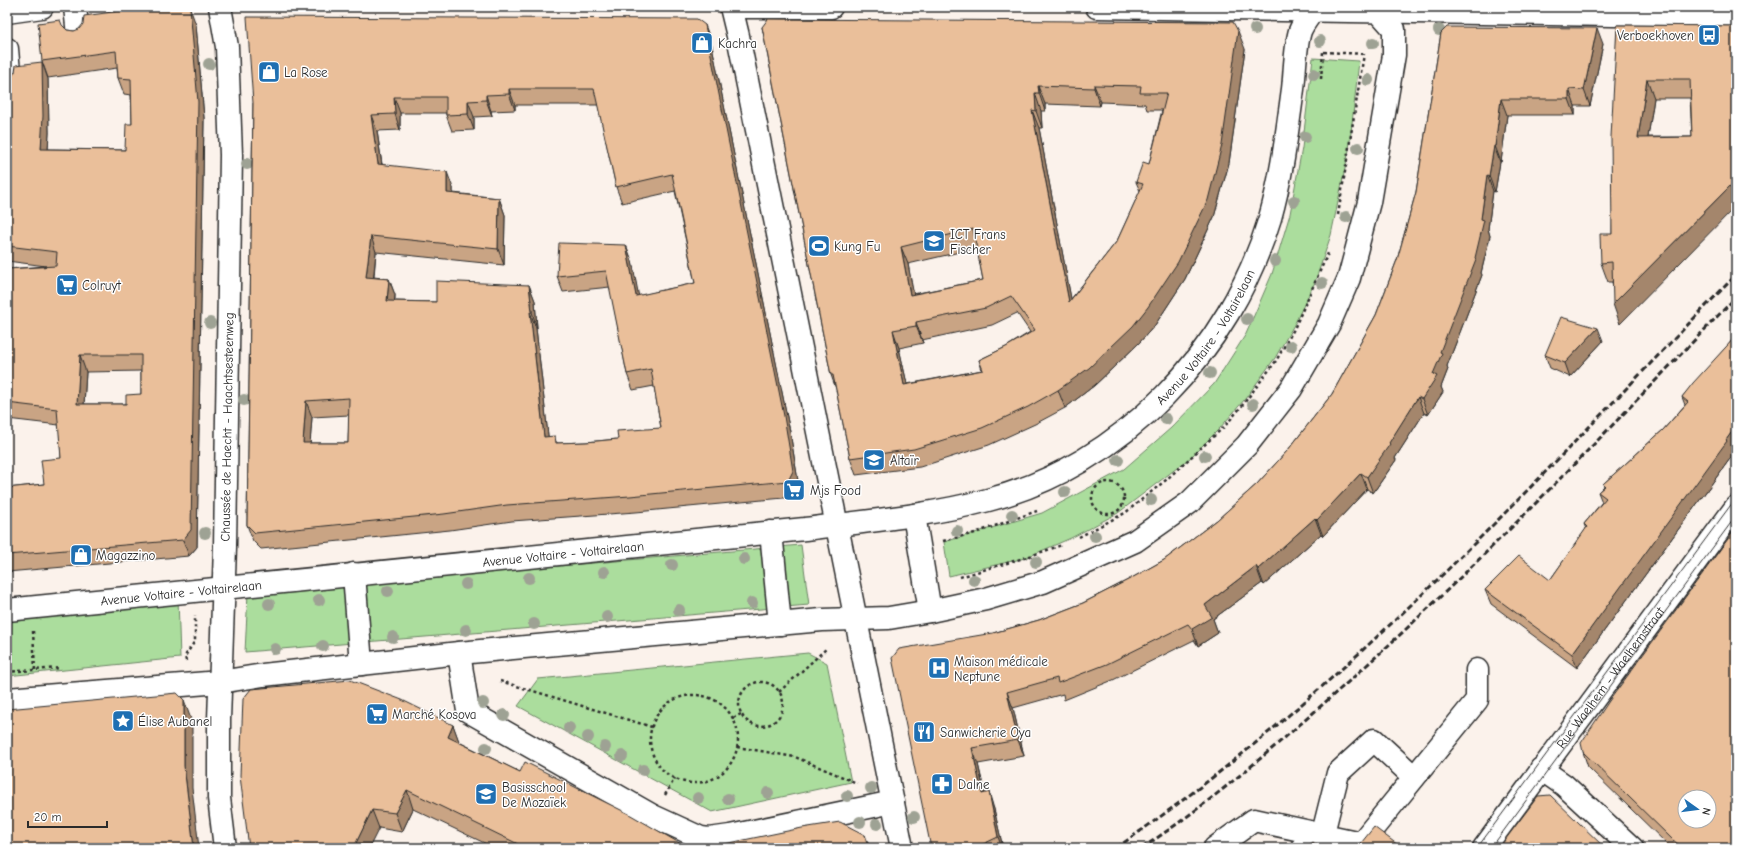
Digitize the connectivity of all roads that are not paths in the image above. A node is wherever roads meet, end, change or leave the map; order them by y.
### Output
1 (42, 7) edge
2 (75, 7) edge
3 (220, 7) edge
4 (731, 7) edge
5 (742, 7) edge
6 (832, 7) edge
7 (1097, 7) edge
8 (1314, 9) edge
9 (1378, 9) edge
10 (7, 12) edge
11 (1736, 17) edge
12 (78, 35) edge
13 (7, 49) edge
14 (10, 83) edge
15 (1736, 507) edge
16 (914, 515) junction
17 (837, 525) junction
18 (771, 532) junction
19 (354, 574) junction
20 (224, 587) junction
21 (7, 610) edge
22 (930, 612) junction
23 (855, 619) junction
24 (780, 624) junction
25 (459, 653) junction
26 (361, 664) junction
27 (1478, 670) dead end
28 (220, 682) junction
29 (7, 699) edge
30 (1541, 769) junction
31 (1414, 777) junction
32 (893, 802) junction
33 (1323, 833) junction
34 (225, 848) edge
35 (902, 848) edge
36 (1215, 848) edge
37 (1302, 848) edge
38 (1484, 848) edge
39 (1632, 848) edge

1 - 10 street
2 - 12 street
3 - 20 street, Chaussée de Haecht - Haachtsesteenweg
4 - 17 street
5 - 6 street
7 - 8 street
8 - 9 street
8 - 16 street, Avenue Voltaire - Voltairelaan
9 - 11 street
9 - 22 street
13 - 14 street
15 - 30 street, Rue Waelhem - Waelhemstraat
16 - 17 street, Avenue Voltaire - Voltairelaan
16 - 22 street
17 - 18 street, Avenue Voltaire - Voltairelaan
17 - 23 street
18 - 19 street, Avenue Voltaire - Voltairelaan
18 - 24 street
19 - 20 street, Avenue Voltaire - Voltairelaan
19 - 26 street
20 - 21 street, Avenue Voltaire - Voltairelaan
20 - 28 street, Chaussée de Haecht - Haachtsesteenweg
22 - 23 street
23 - 24 street
23 - 32 street
24 - 25 street
25 - 26 street
25 - 32 street
26 - 28 street
27 - 31 street
28 - 29 street
28 - 34 street, Chaussée de Haecht - Haachtsesteenweg
30 - 38 street, Rue Waelhem - Waelhemstraat
30 - 39 street
31 - 33 street
31 - 33 street
32 - 35 street
33 - 36 street
33 - 37 street

